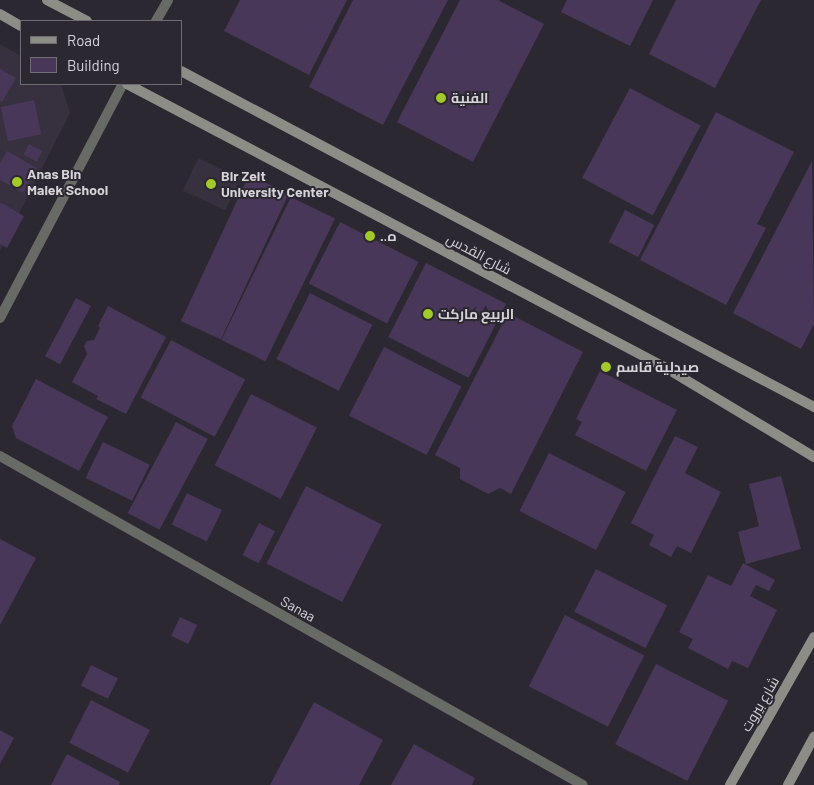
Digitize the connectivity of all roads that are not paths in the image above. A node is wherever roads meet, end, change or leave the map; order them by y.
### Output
1 (47, 0) edge
2 (168, 0) edge
3 (0, 14) edge
4 (85, 20) edge
5 (157, 20) edge
6 (20, 25) edge
7 (182, 72) edge
8 (124, 85) edge
9 (127, 85) edge
10 (0, 318) edge
11 (814, 407) edge
12 (0, 456) edge
13 (814, 457) edge
14 (814, 637) edge
15 (814, 737) edge
16 (583, 785) edge
17 (730, 785) edge
18 (788, 785) edge

1 - 4 main road
2 - 5 street
3 - 6 main road
7 - 11 main road, شارع القدس
8 - 10 street
9 - 13 main road, شارع القدس
12 - 16 street, Sanaa
14 - 17 main road, شارع بيروت
15 - 18 main road

